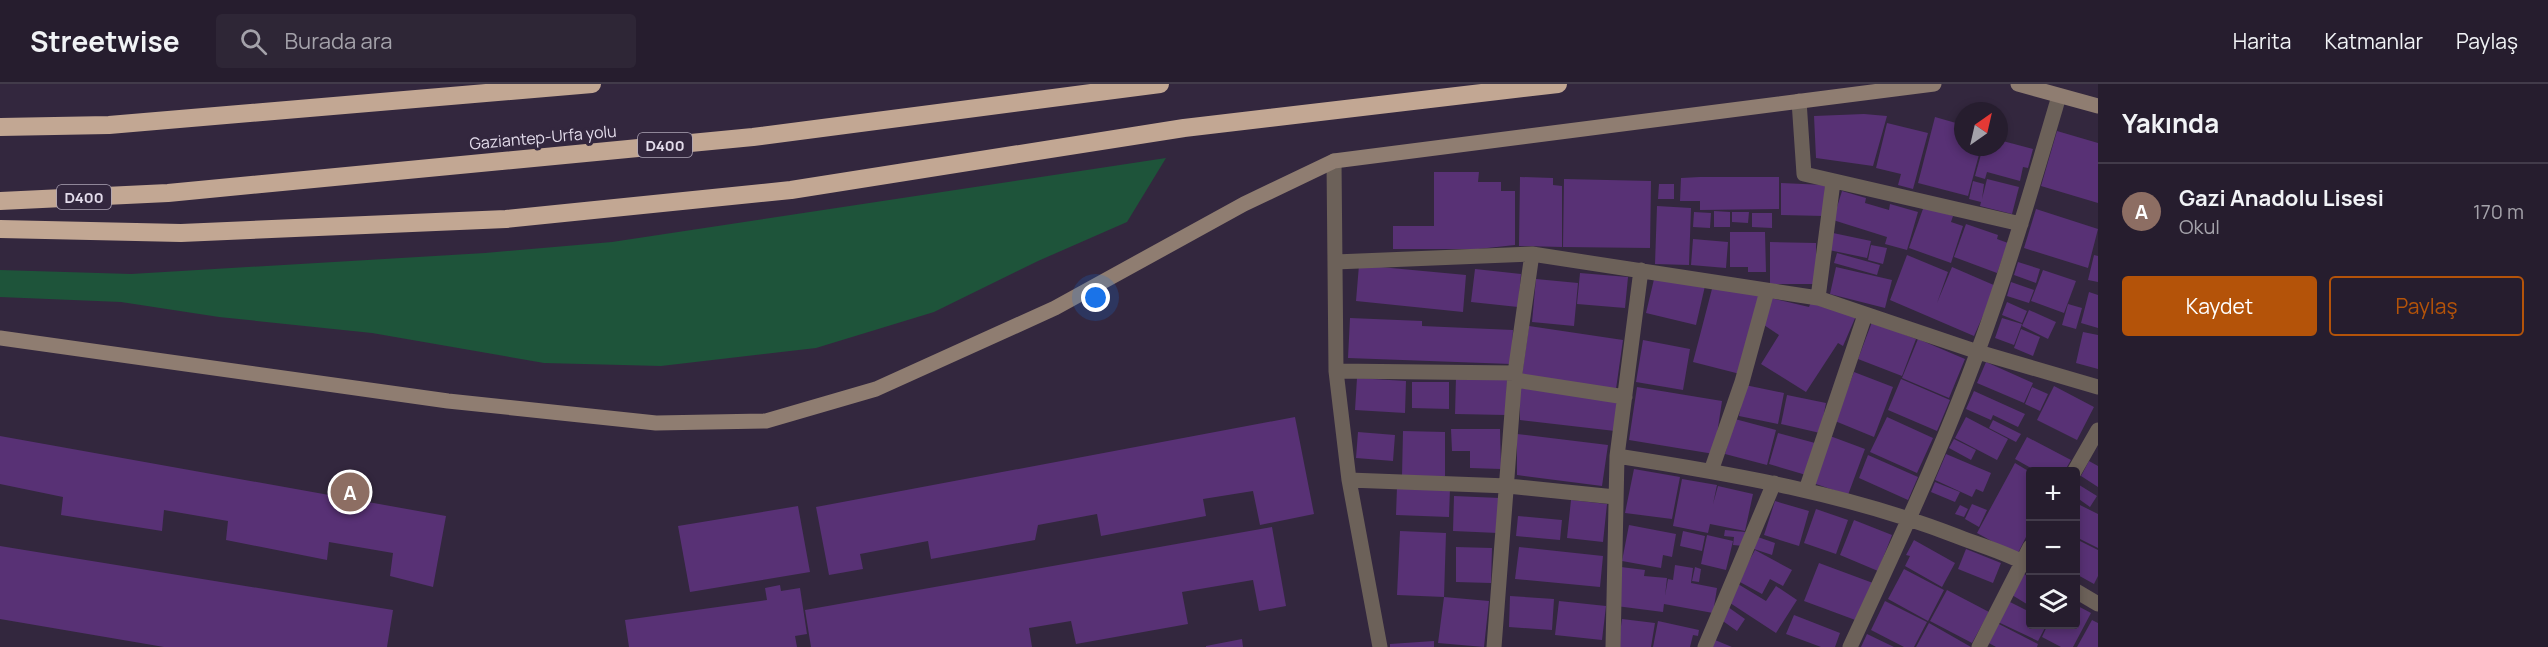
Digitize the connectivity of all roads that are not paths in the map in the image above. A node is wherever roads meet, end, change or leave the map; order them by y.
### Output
1 (592, 84) edge
2 (1160, 84) edge
3 (1558, 84) edge
4 (1934, 84) edge
5 (2018, 84) edge
6 (2059, 96) junction
7 (1799, 101) junction
8 (2098, 106) edge
9 (0, 127) edge
10 (1334, 161) junction
11 (1833, 182) junction
12 (0, 201) edge
13 (2021, 224) junction
14 (0, 229) edge
15 (1532, 254) junction
16 (1335, 262) junction
17 (1641, 270) junction
18 (1767, 291) junction
19 (1818, 298) junction
20 (1865, 315) junction
21 (0, 338) edge
22 (1978, 352) junction
23 (1336, 371) junction
24 (1515, 377) junction
25 (2098, 387) edge
26 (1625, 397) junction
27 (2098, 430) edge
28 (1617, 456) junction
29 (2076, 467) edge
30 (1711, 471) junction
31 (1348, 480) junction
32 (1774, 483) junction
33 (1508, 486) junction
34 (1806, 490) junction
35 (1615, 497) junction
36 (1910, 518) junction
37 (2026, 563) edge
38 (2080, 593) edge
39 (2098, 604) edge
40 (1380, 647) edge
41 (1494, 647) edge
42 (1613, 647) edge
43 (1705, 647) edge
44 (1850, 647) edge
45 (1979, 647) edge

1 - 9 highway
2 - 12 highway, Gaziantep-Urfa yolu / D400
3 - 14 highway
4 - 7 street
5 - 6 street
6 - 8 street
6 - 13 street
7 - 10 street
7 - 11 street
10 - 16 street
10 - 21 street
11 - 13 street
11 - 19 street
13 - 22 street
15 - 16 street
15 - 17 street
15 - 24 street
16 - 23 street
17 - 18 street
17 - 26 street
18 - 19 street
18 - 30 street
19 - 20 street
20 - 22 street
20 - 34 street
22 - 25 street
22 - 36 street
23 - 24 street
23 - 31 street
24 - 26 street
24 - 33 street
26 - 28 street
27 - 29 street
28 - 30 street
28 - 35 street
30 - 32 street
31 - 33 street
31 - 40 street
32 - 34 street
32 - 43 street
33 - 35 street
33 - 41 street
34 - 36 street
35 - 42 street
36 - 37 street
36 - 44 street
37 - 45 street
38 - 39 street

